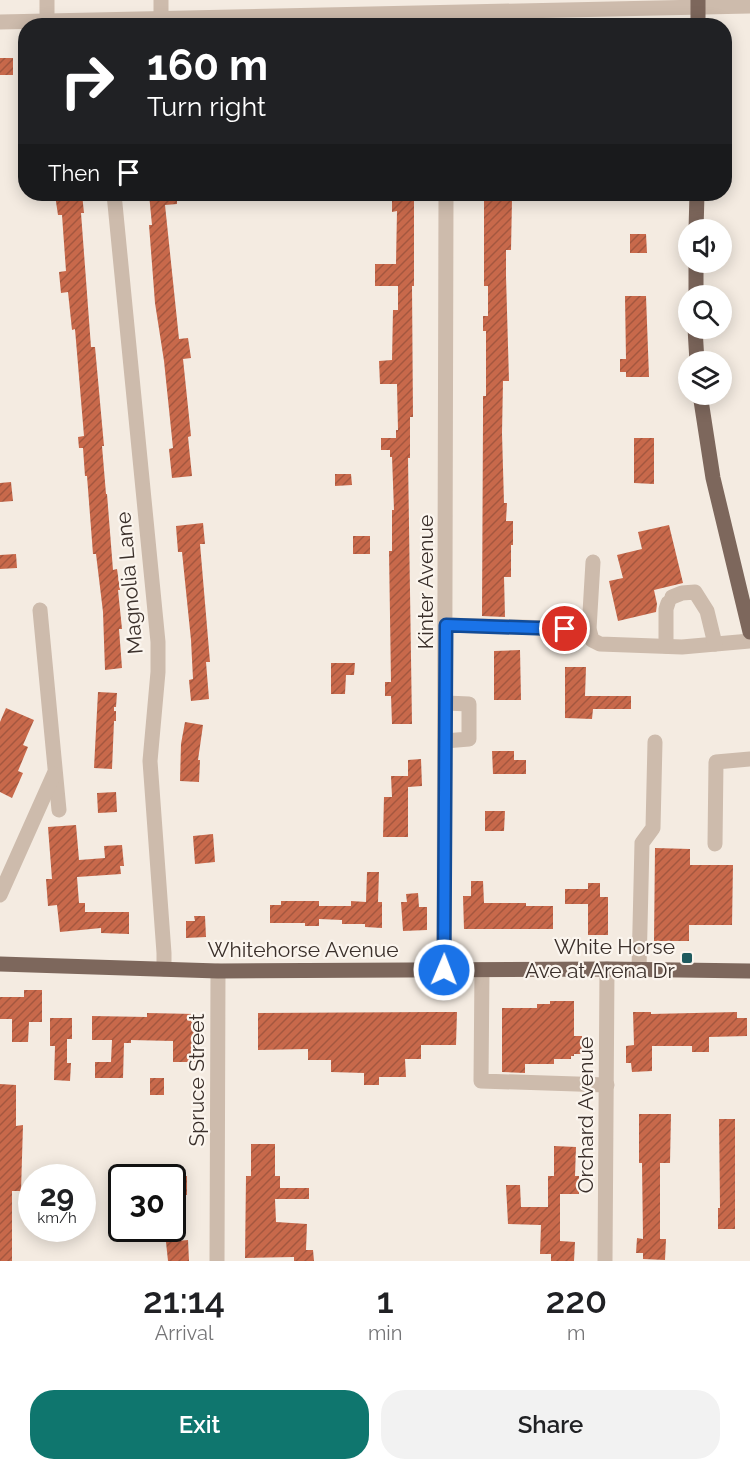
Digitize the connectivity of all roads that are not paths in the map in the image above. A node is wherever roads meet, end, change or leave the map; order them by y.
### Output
1 (47, 0) edge
2 (161, 0) edge
3 (698, 3) edge
4 (750, 6) edge
5 (47, 18) edge
6 (161, 18) edge
7 (463, 18) edge
8 (0, 22) edge
9 (18, 22) edge
10 (115, 201) edge
11 (446, 201) edge
12 (697, 201) edge
13 (696, 219) edge
14 (701, 405) edge
15 (593, 562) dead end
16 (40, 610) dead end
17 (446, 625) junction
18 (589, 629) junction
19 (750, 632) edge
20 (750, 641) edge
21 (715, 644) junction
22 (666, 646) junction
23 (446, 703) junction
24 (446, 741) junction
25 (655, 742) dead end
26 (750, 759) edge
27 (55, 772) junction
28 (59, 810) dead end
29 (716, 844) dead end
30 (0, 895) edge
31 (0, 964) edge
32 (164, 969) junction
33 (607, 969) junction
34 (639, 969) junction
35 (444, 970) junction
36 (482, 970) junction
37 (750, 970) edge
38 (218, 971) junction
39 (607, 1085) junction
40 (217, 1261) edge
41 (605, 1261) edge

1 - 5 street
2 - 6 street
3 - 4 street
3 - 7 street
8 - 9 street
10 - 32 street, Magnolia Lane
11 - 17 street, Kinter Avenue
12 - 13 main road
14 - 19 main road
15 - 18 street
16 - 27 street
17 - 18 street
17 - 23 street, Kinter Avenue
18 - 22 street
20 - 21 street
21 - 22 street
21 - 22 street
23 - 24 street, Kinter Avenue
23 - 24 street
24 - 35 street, Kinter Avenue
25 - 34 street
26 - 29 street
27 - 28 street
27 - 30 street
31 - 32 main road, Whitehorse Avenue
32 - 38 main road, Whitehorse Avenue
33 - 34 main road, Whitehorse Avenue
33 - 36 main road, Whitehorse Avenue
33 - 39 street, Orchard Avenue
34 - 37 main road, Whitehorse Avenue
35 - 36 main road, Whitehorse Avenue
35 - 38 main road, Whitehorse Avenue
36 - 39 street
38 - 40 street, Spruce Street
39 - 41 street, Orchard Avenue

